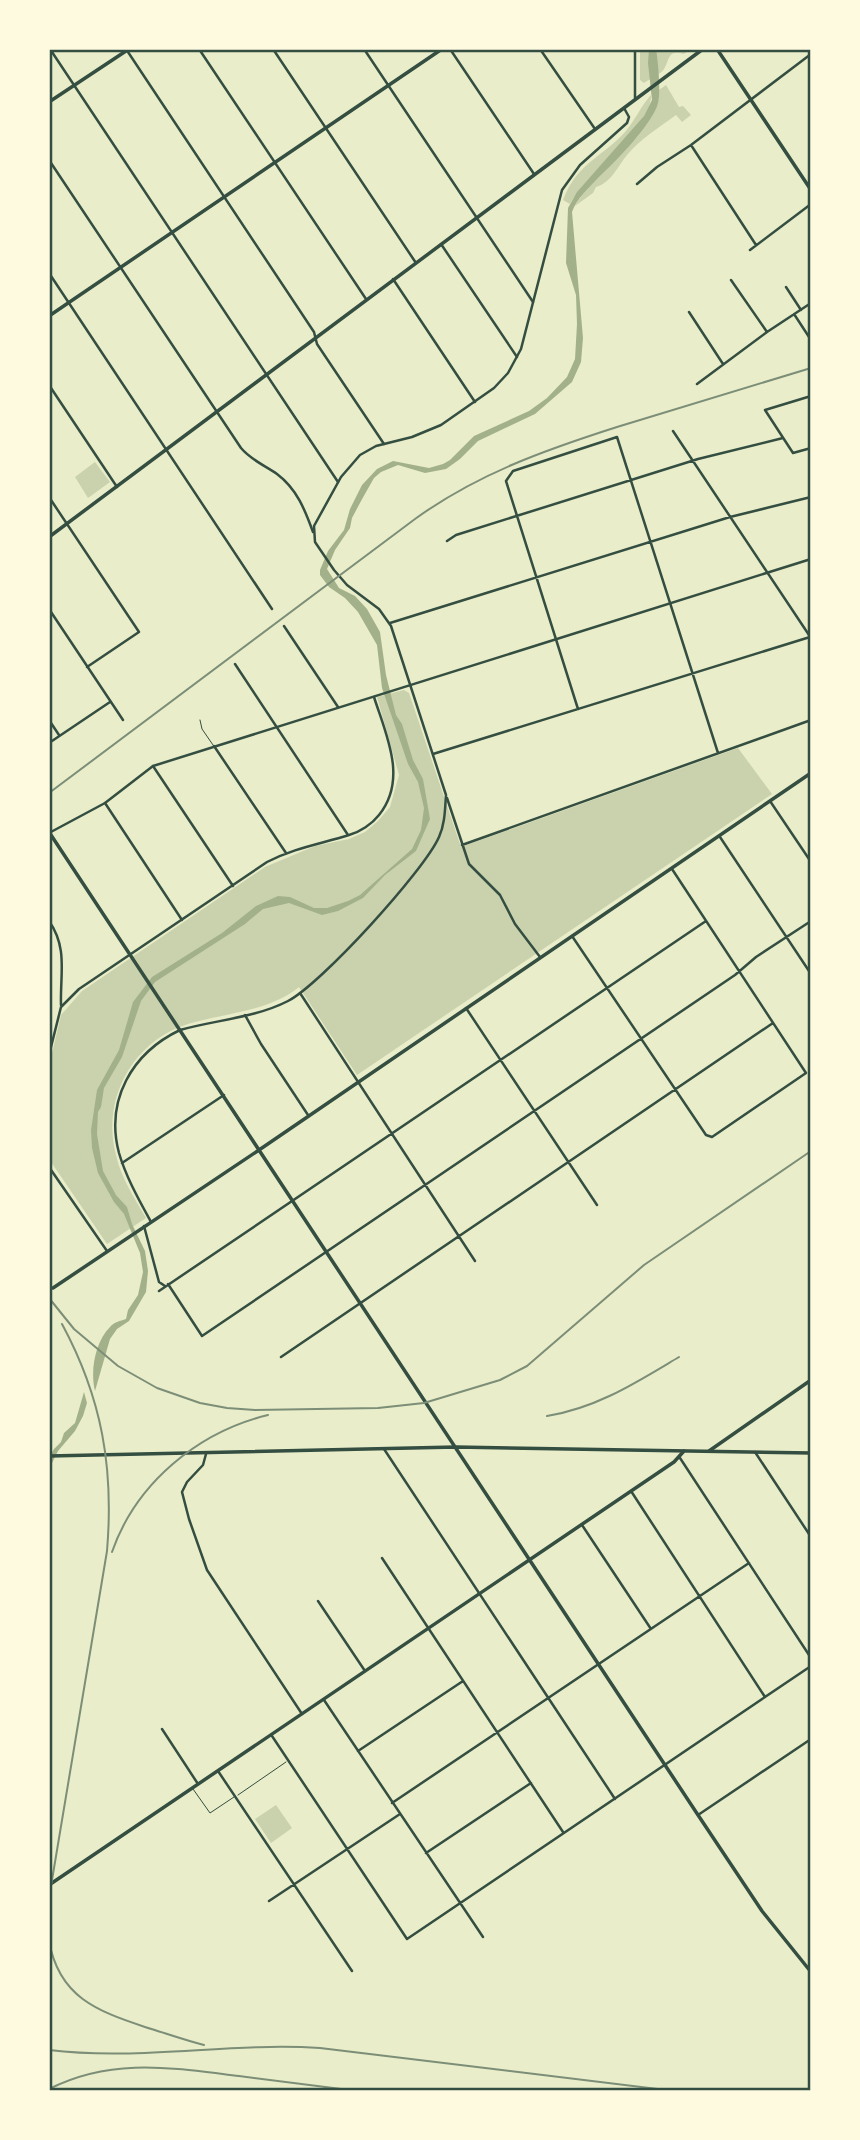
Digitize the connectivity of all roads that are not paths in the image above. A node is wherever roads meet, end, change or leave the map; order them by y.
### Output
1 (50, 49) edge
2 (127, 49) edge
3 (199, 49) edge
4 (273, 49) edge
5 (363, 49) edge
6 (442, 49) edge
7 (450, 49) edge
8 (541, 49) edge
9 (635, 49) edge
10 (703, 49) edge
11 (718, 49) edge
12 (811, 54) edge
13 (75, 85) junction
14 (388, 86) junction
15 (635, 99) junction
16 (751, 100) junction
17 (49, 102) edge
18 (624, 108) junction
19 (326, 128) junction
20 (595, 129) junction
21 (691, 145) junction
22 (49, 160) edge
23 (276, 163) junction
24 (534, 174) junction
25 (637, 184) dead end
26 (811, 190) edge
27 (225, 198) junction
28 (811, 204) edge
29 (476, 217) junction
30 (173, 233) junction
31 (441, 244) junction
32 (756, 245) junction
33 (750, 250) dead end
34 (416, 263) junction
35 (121, 267) junction
36 (49, 273) edge
37 (394, 279) junction
38 (732, 280) dead end
39 (786, 287) dead end
40 (366, 300) junction
41 (69, 302) junction
42 (533, 302) junction
43 (811, 303) edge
44 (801, 310) junction
45 (689, 312) dead end
46 (794, 314) junction
47 (49, 316) edge
48 (767, 332) junction
49 (315, 338) junction
50 (811, 340) edge
51 (518, 358) junction
52 (723, 364) junction
53 (267, 374) junction
54 (697, 384) dead end
55 (49, 385) edge
56 (811, 396) edge
57 (475, 402) junction
58 (217, 412) junction
59 (673, 431) dead end
60 (783, 438) junction
61 (384, 444) junction
62 (811, 448) edge
63 (166, 449) junction
64 (693, 461) junction
65 (631, 480) junction
66 (338, 482) junction
67 (117, 486) junction
68 (49, 497) edge
69 (811, 497) edge
70 (516, 516) junction
71 (730, 517) junction
72 (66, 524) junction
73 (313, 532) junction
74 (49, 537) edge
75 (447, 541) dead end
76 (651, 542) junction
77 (811, 559) edge
78 (768, 573) junction
79 (536, 577) junction
80 (670, 603) junction
81 (49, 609) edge
82 (272, 609) dead end
83 (390, 623) junction
84 (284, 626) dead end
85 (811, 626) edge
86 (806, 630) junction
87 (810, 638) edge
88 (556, 639) junction
89 (235, 664) dead end
90 (87, 667) junction
91 (693, 673) junction
92 (411, 684) junction
93 (373, 696) junction
94 (110, 701) junction
95 (338, 707) junction
96 (578, 709) junction
97 (49, 720) edge
98 (122, 720) dead end
99 (200, 720) dead end
100 (811, 720) edge
101 (276, 726) junction
102 (59, 736) junction
103 (49, 743) edge
104 (214, 746) junction
105 (718, 753) junction
106 (433, 754) junction
107 (153, 766) junction
108 (811, 773) edge
109 (446, 795) junction
110 (770, 801) junction
111 (105, 803) junction
112 (49, 833) edge
113 (348, 835) junction
114 (720, 837) junction
115 (461, 845) junction
116 (286, 853) junction
117 (811, 862) edge
118 (672, 869) junction
119 (233, 886) junction
120 (182, 920) junction
121 (49, 921) edge
122 (706, 921) junction
123 (811, 921) edge
124 (572, 936) junction
125 (787, 937) junction
126 (130, 955) junction
127 (540, 957) junction
128 (739, 971) junction
129 (811, 974) edge
130 (607, 988) junction
131 (300, 993) junction
132 (61, 1007) junction
133 (466, 1008) junction
134 (245, 1014) junction
135 (774, 1023) junction
136 (180, 1030) junction
137 (640, 1039) junction
138 (49, 1055) edge
139 (501, 1060) junction
140 (358, 1082) junction
141 (674, 1090) junction
142 (224, 1095) junction
143 (535, 1111) junction
144 (309, 1115) junction
145 (391, 1134) junction
146 (260, 1150) junction
147 (569, 1161) junction
148 (122, 1163) junction
149 (49, 1167) edge
150 (425, 1185) junction
151 (293, 1201) junction
152 (597, 1205) dead end
153 (151, 1222) junction
154 (143, 1227) junction
155 (459, 1237) junction
156 (107, 1251) junction
157 (327, 1252) junction
158 (475, 1261) dead end
159 (168, 1284) junction
160 (53, 1288) dead end
161 (159, 1291) dead end
162 (361, 1303) junction
163 (281, 1357) dead end
164 (811, 1380) edge
165 (456, 1447) junction
166 (384, 1449) junction
167 (684, 1451) junction
168 (709, 1451) junction
169 (755, 1452) junction
170 (811, 1453) edge
171 (206, 1454) junction
172 (49, 1456) edge
173 (680, 1458) junction
174 (631, 1491) junction
175 (582, 1525) junction
176 (811, 1537) edge
177 (382, 1558) dead end
178 (531, 1560) junction
179 (749, 1563) junction
180 (480, 1594) junction
181 (701, 1596) junction
182 (318, 1601) dead end
183 (429, 1628) junction
184 (651, 1629) junction
185 (811, 1658) edge
186 (599, 1665) junction
187 (811, 1666) edge
188 (366, 1671) junction
189 (464, 1681) junction
190 (765, 1697) junction
191 (548, 1698) junction
192 (324, 1700) junction
193 (302, 1714) junction
194 (162, 1729) dead end
195 (498, 1732) junction
196 (271, 1735) junction
197 (811, 1739) edge
198 (358, 1751) junction
199 (288, 1761) junction
200 (665, 1765) junction
201 (218, 1771) junction
202 (531, 1783) junction
203 (198, 1784) junction
204 (192, 1788) junction
205 (235, 1796) junction
206 (614, 1799) junction
207 (393, 1803) junction
208 (400, 1814) junction
209 (698, 1815) junction
210 (564, 1833) junction
211 (347, 1849) junction
212 (426, 1853) junction
213 (294, 1884) junction
214 (49, 1885) edge
215 (268, 1901) dead end
216 (460, 1903) junction
217 (483, 1937) dead end
218 (809, 1966) edge
219 (352, 1971) dead end
220 (811, 1972) edge

1 - 13 street
2 - 13 main road
2 - 27 street
3 - 23 street
4 - 19 street
5 - 14 street
6 - 14 main road
7 - 24 street
8 - 20 street
9 - 15 street
10 - 15 main road
11 - 16 main road
12 - 16 street
13 - 17 main road
13 - 30 street
14 - 19 main road
14 - 29 street
15 - 18 main road
16 - 21 street
16 - 26 main road
18 - 20 main road
18 - 42 street
19 - 23 main road
19 - 34 street
20 - 24 main road
21 - 25 street
21 - 32 street
22 - 35 street
23 - 27 main road
23 - 40 street
24 - 29 main road
27 - 30 main road
27 - 49 street
28 - 32 street
29 - 31 main road
29 - 42 street
30 - 35 main road
30 - 53 street
31 - 34 main road
31 - 51 street
32 - 33 street
34 - 37 main road
35 - 41 main road
35 - 58 street
36 - 41 street
37 - 40 main road
37 - 57 street
38 - 48 street
39 - 44 street
40 - 49 main road
41 - 47 main road
41 - 63 street
42 - 51 street
43 - 44 street
44 - 46 street
45 - 52 street
46 - 48 street
46 - 50 street
48 - 52 street
49 - 53 main road
49 - 61 street
51 - 57 street
52 - 54 street
53 - 58 main road
53 - 66 street
55 - 67 street
56 - 60 street
57 - 61 street
58 - 63 main road
58 - 73 street
59 - 64 street
60 - 62 street
60 - 64 street
61 - 66 street
63 - 67 main road
63 - 82 street
64 - 65 street
64 - 71 street
65 - 70 street
65 - 70 street
65 - 76 street
66 - 73 street
67 - 72 main road
68 - 72 street
69 - 71 street
70 - 75 street
70 - 79 street
71 - 76 street
71 - 78 street
72 - 74 main road
72 - 90 street
73 - 83 street
76 - 79 street
76 - 80 street
77 - 78 street
78 - 80 street
78 - 86 street
79 - 83 street
79 - 88 street
80 - 88 street
80 - 91 street
81 - 90 street
83 - 92 street
84 - 95 street
85 - 86 street
86 - 87 street
87 - 91 street
88 - 92 street
88 - 96 street
89 - 101 street
90 - 94 street
91 - 96 street
91 - 105 street
92 - 93 street
92 - 106 street
93 - 95 street
93 - 113 street
94 - 98 street
94 - 102 street
95 - 101 street
96 - 106 street
97 - 102 street
99 - 104 lane
100 - 105 street
101 - 104 street
101 - 113 street
102 - 103 street
104 - 107 street
104 - 116 street
105 - 115 street
106 - 109 street
107 - 111 street
107 - 119 street
108 - 110 main road
109 - 115 street
109 - 131 street
110 - 114 main road
110 - 117 street
111 - 112 street
111 - 120 street
112 - 126 main road
113 - 116 street
114 - 118 main road
114 - 125 street
115 - 127 street
116 - 119 street
118 - 122 street
118 - 124 main road
119 - 120 street
120 - 126 street
121 - 132 street
122 - 128 street
122 - 130 street
123 - 125 street
124 - 127 main road
124 - 130 street
125 - 128 street
125 - 129 street
126 - 132 street
126 - 136 main road
127 - 133 main road
128 - 135 street
128 - 137 street
130 - 137 street
130 - 139 street
131 - 134 street
131 - 140 street
132 - 138 street
133 - 139 street
133 - 140 main road
134 - 136 street
134 - 144 street
135 - 141 street
135 - 141 street
136 - 142 main road
136 - 148 street
137 - 141 street
137 - 143 street
139 - 143 street
139 - 145 street
140 - 144 main road
140 - 145 street
141 - 147 street
142 - 146 main road
142 - 148 street
143 - 147 street
143 - 150 street
144 - 146 main road
145 - 150 street
145 - 151 street
146 - 151 main road
146 - 153 main road
147 - 152 street
147 - 155 street
148 - 153 street
149 - 156 street
150 - 155 street
150 - 157 street
151 - 157 main road
151 - 159 street
153 - 154 main road
154 - 156 main road
154 - 159 street
155 - 158 street
155 - 162 street
156 - 160 main road
157 - 159 street
157 - 162 main road
159 - 161 street
162 - 163 street
162 - 165 main road
164 - 168 main road
165 - 166 main road
165 - 167 main road
165 - 178 main road
166 - 171 main road
166 - 180 street
167 - 168 main road
167 - 173 main road
168 - 169 main road
169 - 170 main road
169 - 176 street
171 - 172 main road
171 - 193 street
173 - 174 main road
173 - 179 street
174 - 175 main road
174 - 181 street
175 - 178 main road
175 - 184 street
177 - 183 street
178 - 180 main road
178 - 186 main road
179 - 181 street
179 - 185 street
180 - 183 main road
180 - 191 street
181 - 184 street
181 - 190 street
182 - 188 street
183 - 188 main road
183 - 189 street
184 - 186 street
186 - 191 street
186 - 200 main road
187 - 190 street
188 - 192 main road
189 - 195 street
189 - 198 street
190 - 200 street
191 - 195 street
191 - 206 street
192 - 193 main road
192 - 198 street
193 - 196 main road
194 - 203 street
195 - 202 street
195 - 207 street
196 - 199 street
196 - 201 main road
197 - 209 street
198 - 207 street
199 - 205 lane
199 - 211 street
200 - 206 street
200 - 209 main road
201 - 203 main road
201 - 205 street
202 - 210 street
202 - 212 street
203 - 204 main road
204 - 205 lane
204 - 214 main road
205 - 213 street
206 - 210 street
207 - 208 street
208 - 211 street
208 - 212 street
209 - 218 main road
210 - 216 street
211 - 213 street
211 - 216 street
212 - 216 street
213 - 215 street
213 - 219 street
216 - 217 street
218 - 220 main road

